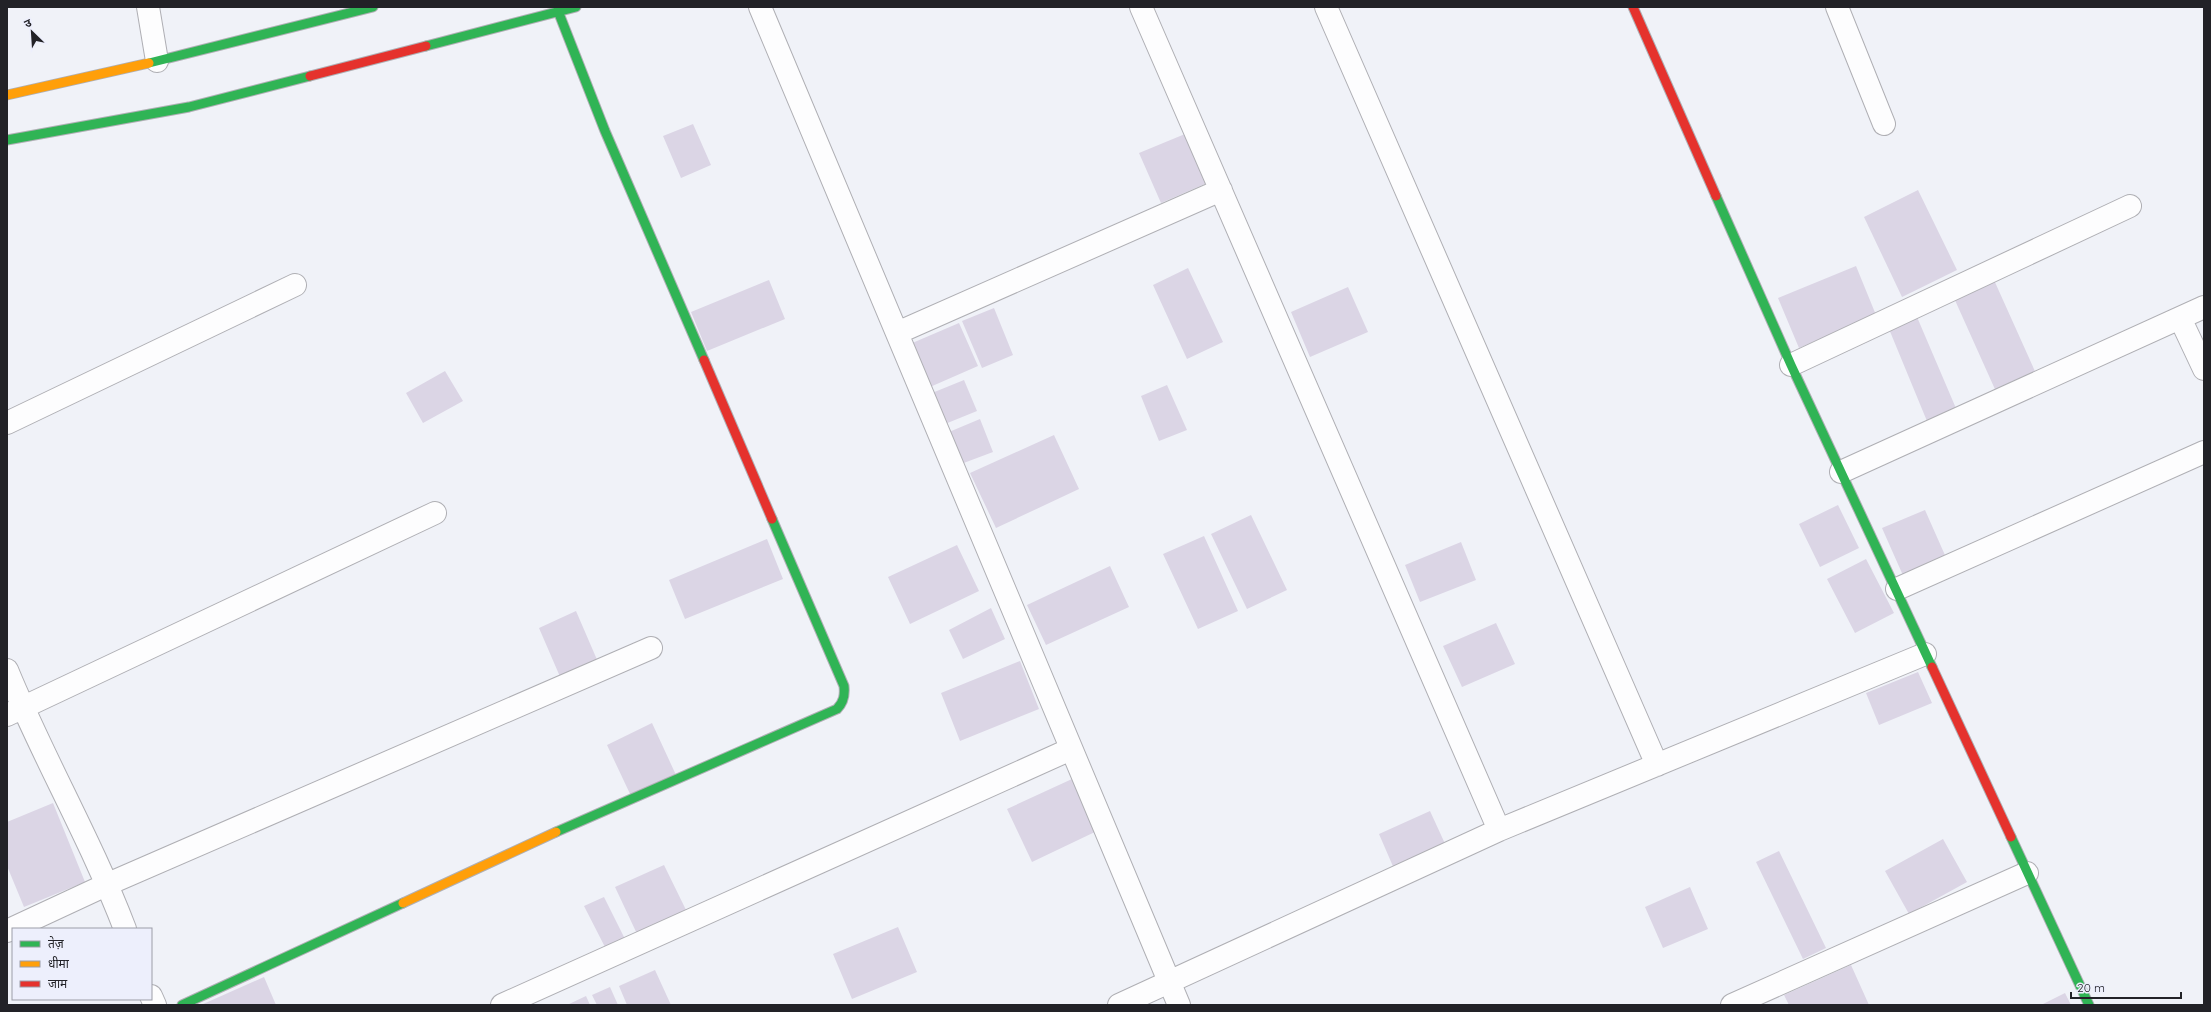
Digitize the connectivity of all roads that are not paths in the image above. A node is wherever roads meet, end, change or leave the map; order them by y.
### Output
1 (148, 7) edge
2 (373, 7) edge
3 (576, 7) edge
4 (760, 7) edge
5 (1141, 7) edge
6 (1326, 7) edge
7 (1633, 7) edge
8 (1837, 7) edge
9 (558, 11) junction
10 (157, 61) junction
11 (7, 95) edge
12 (1884, 124) dead end
13 (7, 140) edge
14 (1221, 190) junction
15 (2130, 206) dead end
16 (295, 285) dead end
17 (2204, 307) edge
18 (2180, 318) junction
19 (896, 333) junction
20 (1791, 364) junction
21 (2204, 369) edge
22 (7, 423) edge
23 (2204, 452) edge
24 (1841, 472) junction
25 (435, 512) dead end
26 (1897, 589) junction
27 (651, 648) dead end
28 (1925, 654) junction
29 (7, 670) edge
30 (15, 711) edge
31 (1071, 749) junction
32 (1657, 765) junction
33 (1499, 830) junction
34 (2027, 873) junction
35 (108, 884) junction
36 (13, 928) edge
37 (125, 928) edge
38 (1168, 982) junction
39 (182, 1005) edge
40 (502, 1005) edge
41 (1119, 1005) edge
42 (1179, 1005) edge
43 (1732, 1005) edge
44 (2089, 1005) edge

1 - 10 street
2 - 10 street
3 - 9 street
4 - 19 street
5 - 14 street
6 - 32 street
7 - 20 street
8 - 12 street
9 - 13 street
9 - 39 street
10 - 11 street
14 - 19 street
14 - 33 street
15 - 20 street
16 - 22 street
17 - 18 street
18 - 21 street
18 - 24 street
19 - 31 street
20 - 24 street
23 - 26 street
24 - 26 street
25 - 30 street
26 - 28 street
27 - 35 street
28 - 32 street
28 - 34 street
29 - 30 street
30 - 35 street
31 - 38 street
31 - 40 street
32 - 33 street
33 - 38 street
34 - 43 street
34 - 44 street
35 - 36 street
35 - 37 street
38 - 41 street
38 - 42 street

